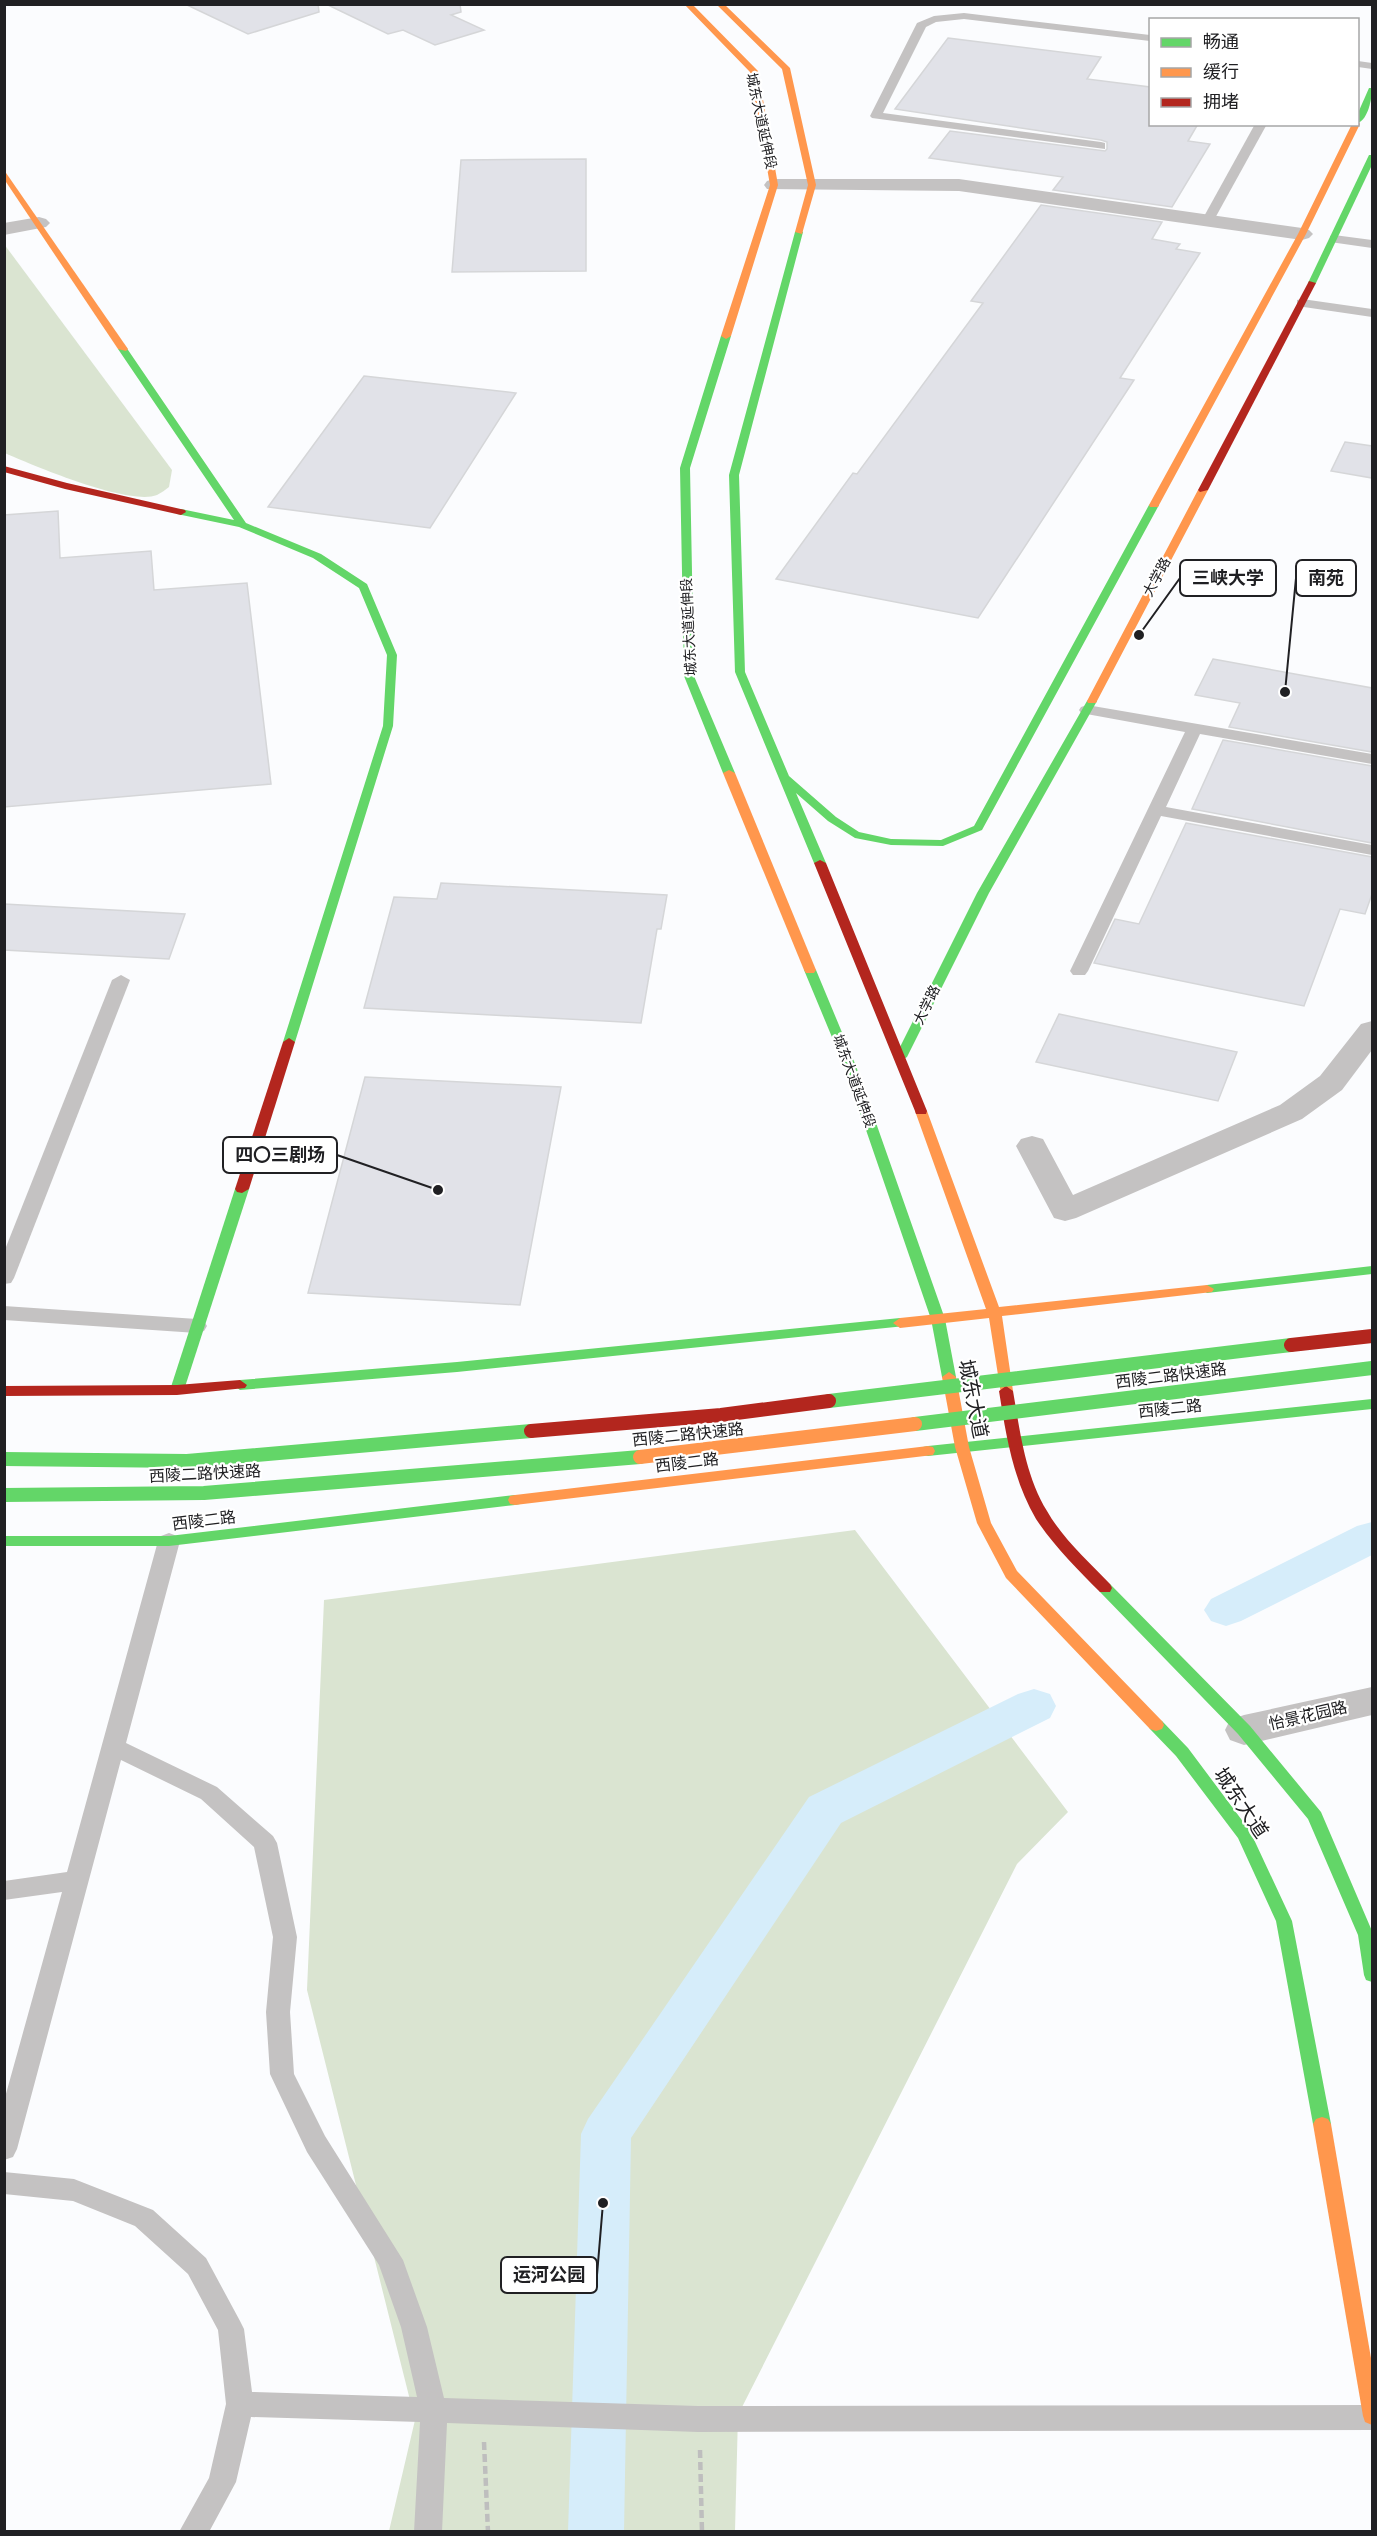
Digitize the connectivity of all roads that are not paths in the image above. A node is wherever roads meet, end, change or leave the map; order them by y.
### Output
1 (687, 4) edge
2 (719, 4) edge
3 (1149, 38) edge
4 (1372, 90) edge
5 (1359, 119) edge
6 (1260, 126) edge
7 (1356, 126) edge
8 (1101, 146) dead end
9 (1372, 157) edge
10 (4, 172) edge
11 (774, 185) junction
12 (812, 185) junction
13 (1208, 220) junction
14 (39, 223) junction
15 (4, 229) edge
16 (1302, 234) junction
17 (1334, 239) junction
18 (1372, 244) edge
19 (1302, 303) junction
20 (1372, 313) edge
21 (4, 469) edge
22 (242, 525) junction
23 (1087, 710) junction
24 (1195, 728) junction
25 (1372, 759) edge
26 (787, 779) junction
27 (1156, 810) junction
28 (1372, 850) edge
29 (1079, 971) dead end
30 (121, 980) dead end
31 (1372, 1030) edge
32 (901, 1057) junction
33 (1032, 1146) dead end
34 (1372, 1270) edge
35 (4, 1278) edge
36 (4, 1313) edge
37 (995, 1314) junction
38 (938, 1319) junction
39 (197, 1326) junction
40 (1372, 1336) edge
41 (1372, 1368) edge
42 (177, 1390) junction
43 (4, 1391) edge
44 (1372, 1404) edge
45 (1014, 1442) junction
46 (962, 1447) junction
47 (4, 1459) edge
48 (4, 1495) edge
49 (4, 1541) edge
50 (169, 1542) junction
51 (1372, 1701) edge
52 (1244, 1730) junction
53 (114, 1747) junction
54 (78, 1880) junction
55 (4, 1891) edge
56 (1372, 1975) edge
57 (4, 2149) edge
58 (4, 2183) edge
59 (240, 2404) junction
60 (434, 2412) junction
61 (1372, 2417) edge
62 (193, 2532) edge
63 (428, 2532) edge

1 - 11 main road, 城东大道延伸段
2 - 12 main road, 城东大道延伸段
3 - 8 lane
4 - 5 main road
6 - 13 lane
7 - 16 main road
9 - 17 main road, 大学路
10 - 14 main road
11 - 12 street
11 - 38 main road, 城东大道延伸段
12 - 13 street
12 - 26 main road, 城东大道延伸段
13 - 16 street
14 - 15 street
14 - 22 main road
16 - 26 main road
17 - 18 lane
17 - 19 main road, 大学路
19 - 20 lane
19 - 23 main road, 大学路
21 - 22 main road
22 - 39 main road
23 - 24 lane
23 - 32 main road, 大学路
24 - 25 lane
24 - 27 lane
26 - 32 main road, 城东大道延伸段
27 - 28 lane
27 - 29 lane
30 - 35 lane
31 - 33 street
32 - 37 main road, 城东大道延伸段
34 - 37 main road
36 - 39 lane
37 - 38 main road
37 - 45 main road, 城东大道
38 - 42 main road
38 - 46 main road, 城东大道
39 - 42 main road
40 - 47 main road, 西陵二路快速路, bridge
41 - 48 main road, 西陵二路快速路, bridge
42 - 43 main road
44 - 45 main road, 西陵二路
45 - 46 main road, 西陵二路
45 - 52 main road, 城东大道
46 - 50 main road, 西陵二路
46 - 61 main road, 城东大道
49 - 50 main road, 西陵二路
50 - 53 lane
51 - 52 street, 怡景花园路
52 - 56 main road, 城东大道
53 - 54 lane
53 - 60 lane
54 - 55 lane
54 - 57 lane
58 - 59 lane
59 - 60 lane
59 - 62 lane
60 - 61 lane
60 - 63 lane

